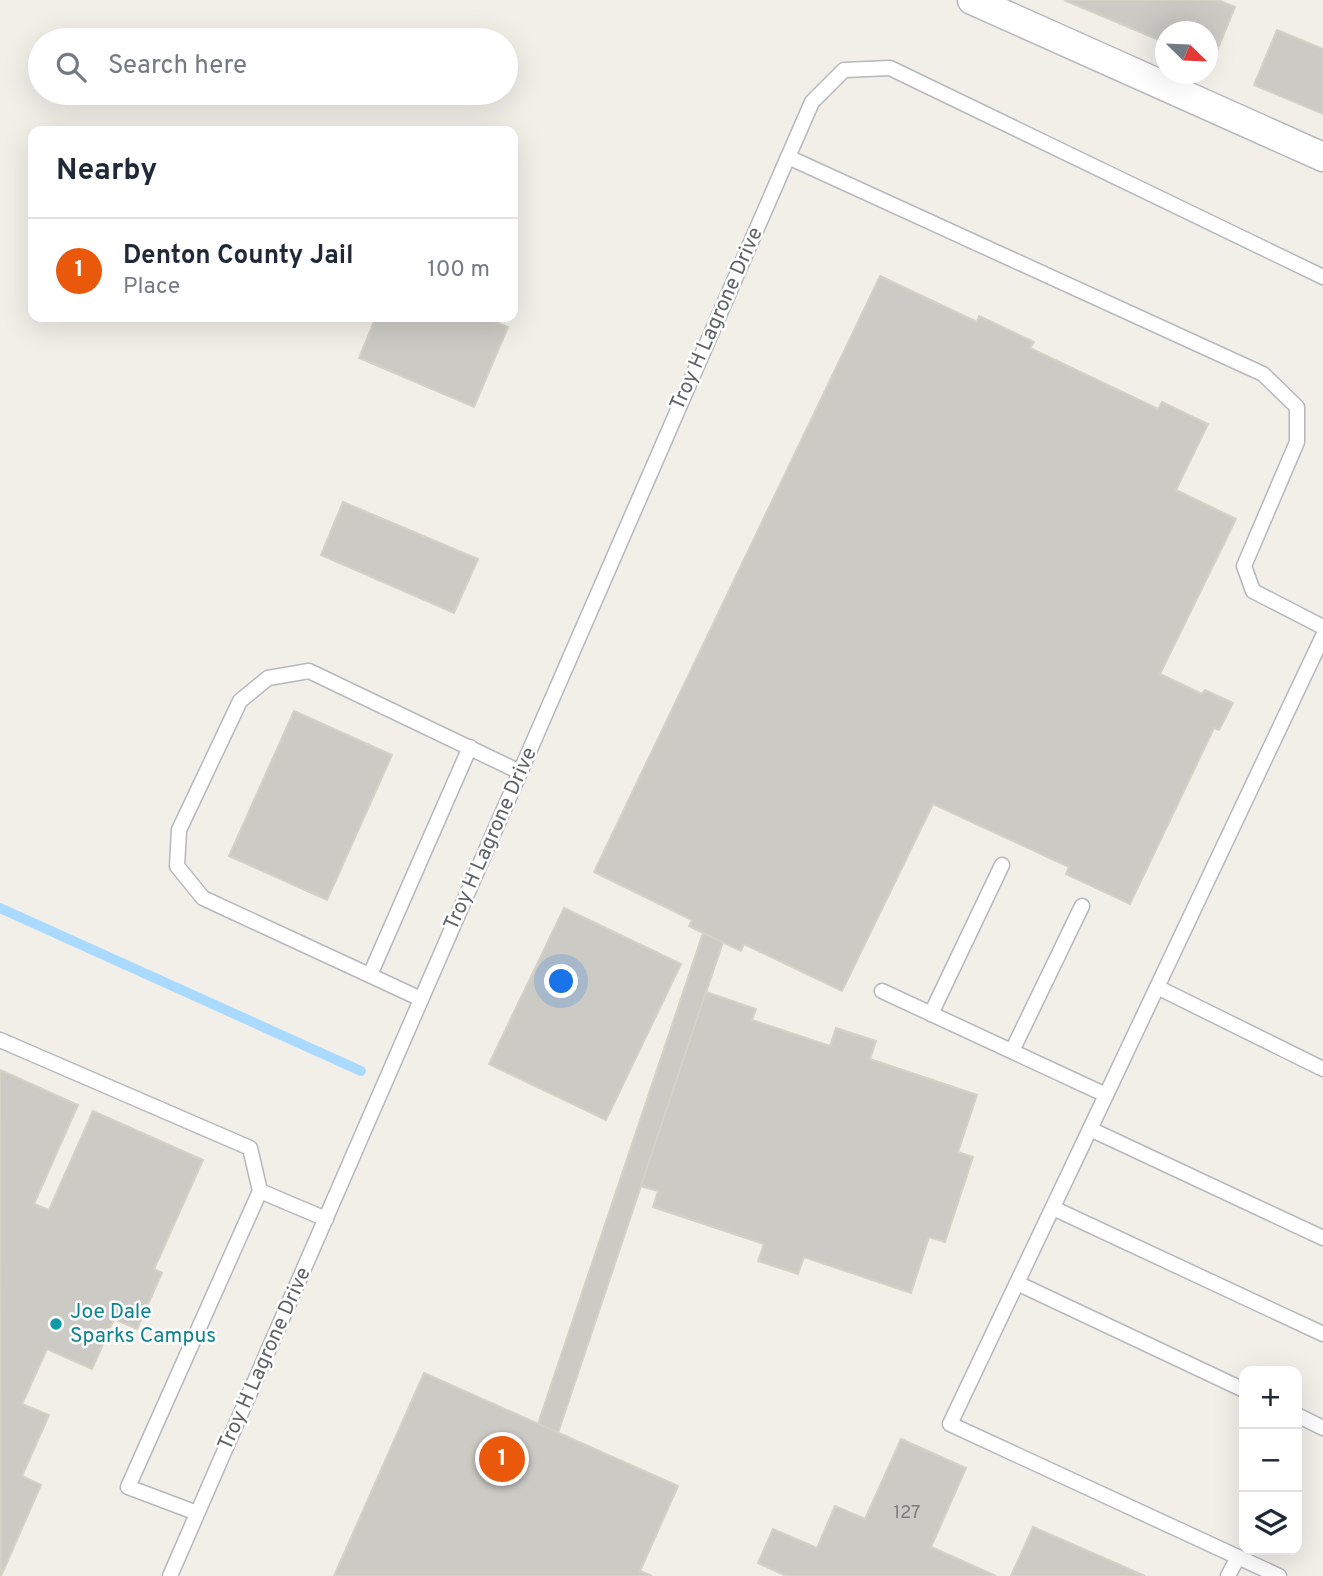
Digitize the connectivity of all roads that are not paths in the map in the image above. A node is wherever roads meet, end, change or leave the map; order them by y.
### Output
1 (972, 0) edge
2 (1323, 157) edge
3 (788, 158) junction
4 (1323, 277) edge
5 (1323, 628) edge
6 (1323, 636) edge
7 (470, 747) junction
8 (520, 772) junction
9 (1002, 865) dead end
10 (1082, 906) dead end
11 (370, 975) junction
12 (1157, 987) junction
13 (882, 991) dead end
14 (421, 999) junction
15 (931, 1014) junction
16 (0, 1040) edge
17 (1012, 1051) junction
18 (1323, 1069) edge
19 (1106, 1095) junction
20 (1090, 1129) junction
21 (260, 1191) junction
22 (1053, 1208) junction
23 (326, 1219) junction
24 (1323, 1238) edge
25 (1017, 1283) junction
26 (1323, 1334) edge
27 (1239, 1388) edge
28 (1302, 1418) edge
29 (1323, 1428) edge
30 (197, 1513) junction
31 (1238, 1557) junction
32 (170, 1576) edge
33 (1228, 1576) edge
34 (1279, 1576) edge

1 - 2 street
3 - 4 lane, Troy H Lagrone Drive
3 - 5 lane
3 - 8 lane, Troy H Lagrone Drive
6 - 12 lane
7 - 8 lane
7 - 11 lane
7 - 11 lane
8 - 14 lane, Troy H Lagrone Drive
9 - 15 lane
10 - 17 lane
11 - 14 lane
12 - 18 lane
12 - 19 lane
13 - 15 lane
14 - 23 lane, Troy H Lagrone Drive
15 - 17 lane
16 - 21 lane
17 - 19 lane
19 - 20 lane
20 - 22 lane
20 - 24 lane
21 - 23 lane
21 - 30 lane
22 - 25 lane
22 - 26 lane
23 - 30 lane, Troy H Lagrone Drive
25 - 27 lane
25 - 31 lane
28 - 29 lane
30 - 32 lane, Troy H Lagrone Drive
31 - 33 lane
31 - 34 lane

